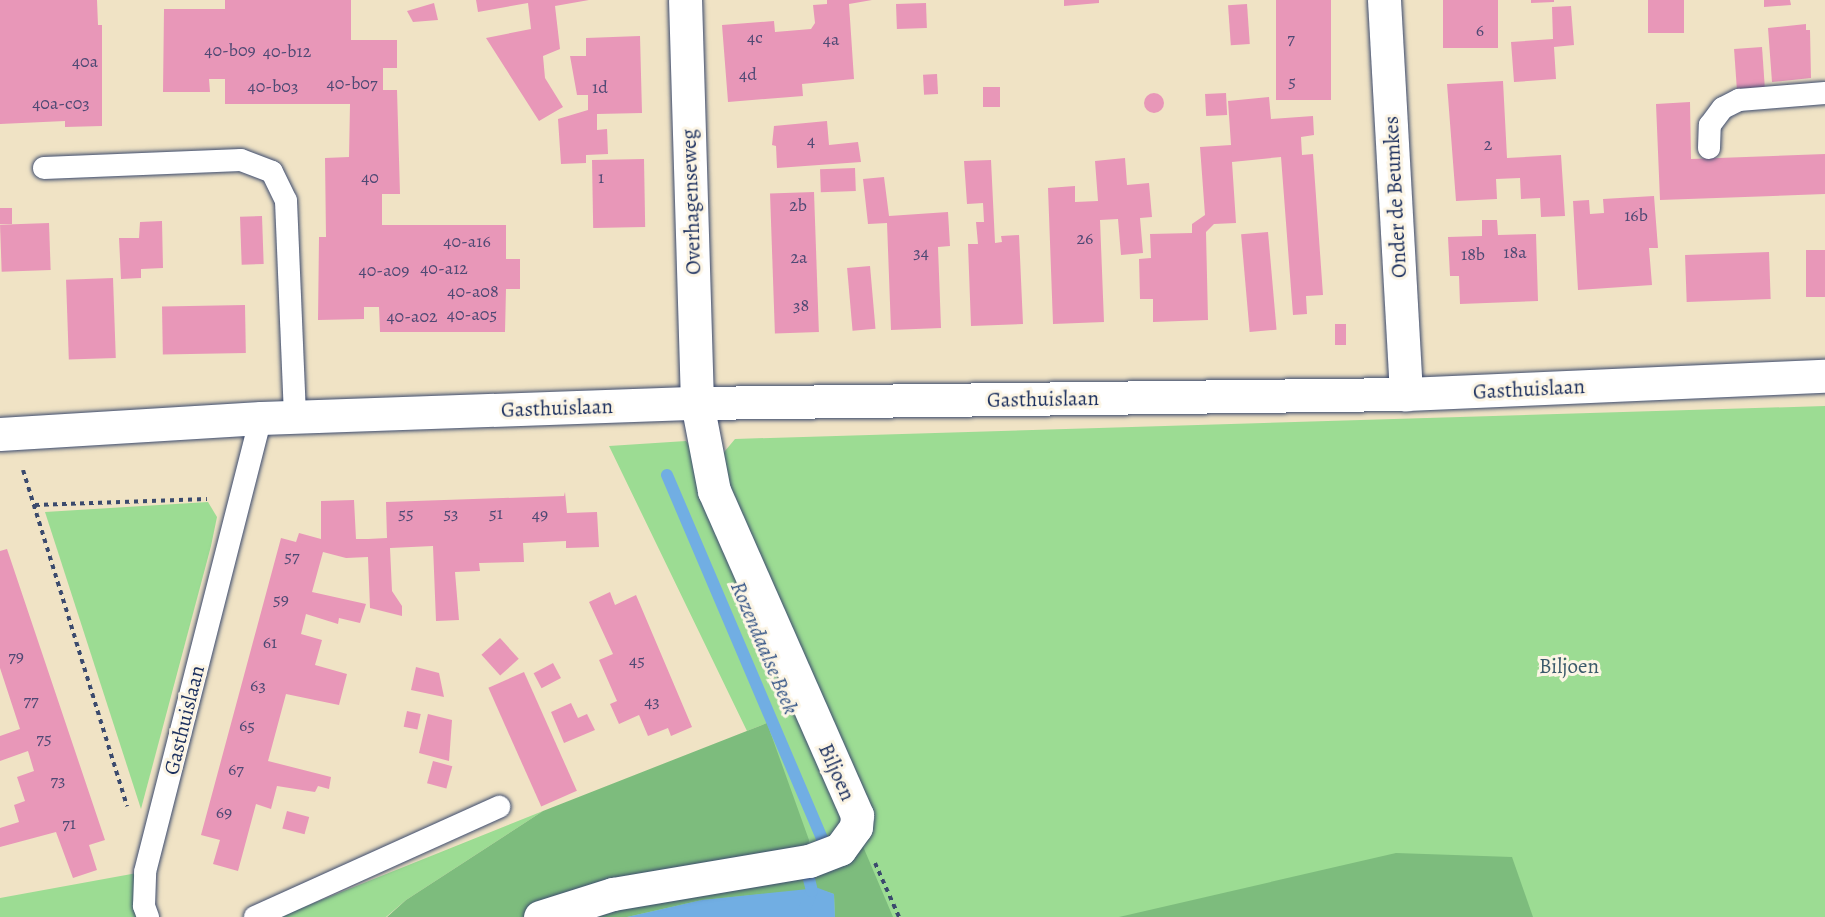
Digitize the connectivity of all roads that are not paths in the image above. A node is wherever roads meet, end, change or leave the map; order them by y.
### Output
1 (685, 0) edge
2 (1384, 0) edge
3 (1825, 93) edge
4 (1709, 148) dead end
5 (44, 168) dead end
6 (1825, 376) edge
7 (1406, 394) junction
8 (697, 403) junction
9 (295, 417) junction
10 (261, 418) junction
11 (6, 433) edge
12 (499, 807) dead end
13 (148, 917) edge
14 (255, 917) edge
15 (540, 917) edge

1 - 8 street, Overhagenseweg
2 - 7 street, Onder de Beumkes
3 - 4 lane
5 - 9 lane
6 - 7 street, Gasthuislaan
7 - 8 street, Gasthuislaan
8 - 9 street, Gasthuislaan
8 - 15 street, Biljoen
9 - 10 street, Gasthuislaan
10 - 11 street, Gasthuislaan
10 - 13 lane, Gasthuislaan
12 - 14 lane

